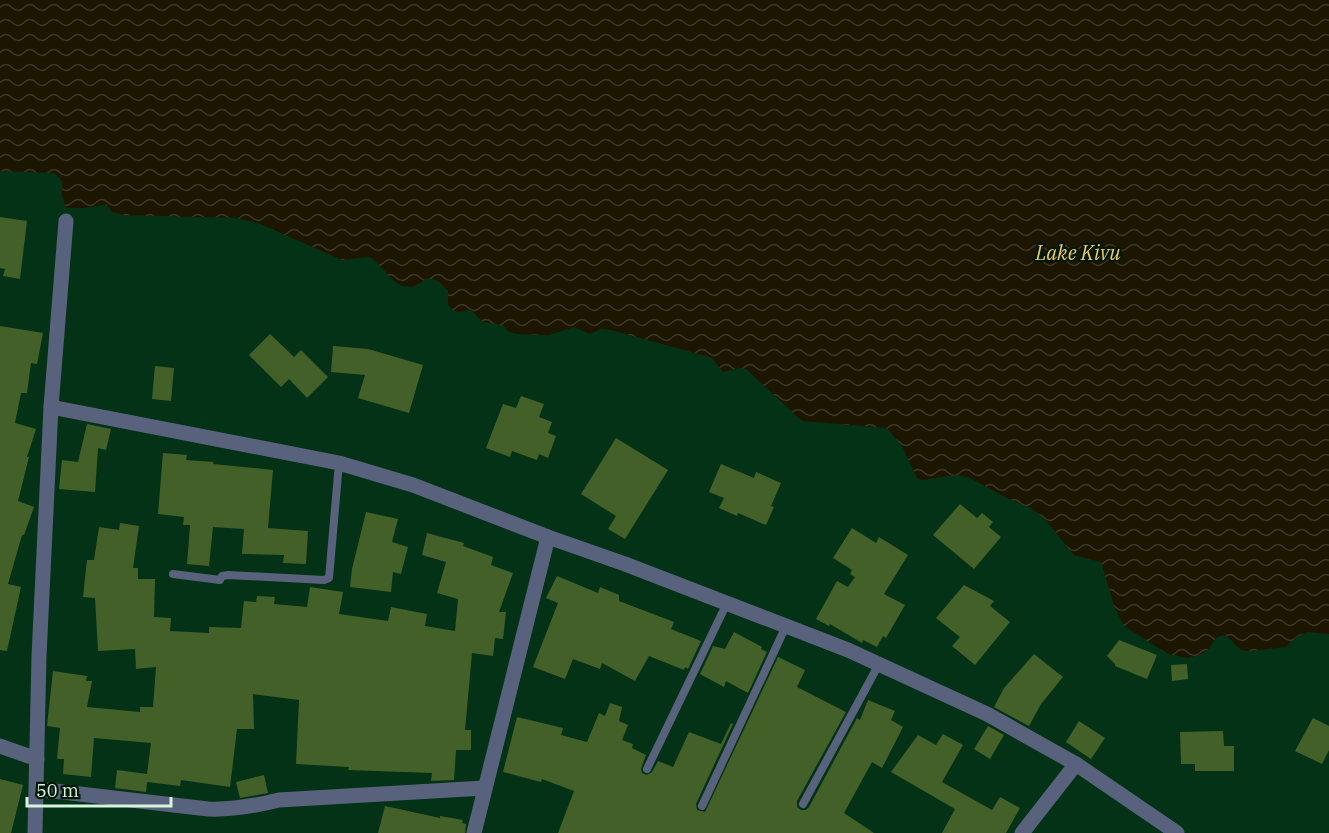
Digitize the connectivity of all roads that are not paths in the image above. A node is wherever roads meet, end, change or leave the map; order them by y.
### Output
1 (66, 221) dead end
2 (51, 407) junction
3 (339, 463) junction
4 (548, 537) junction
5 (173, 574) dead end
6 (727, 603) junction
7 (786, 626) junction
8 (879, 664) junction
9 (0, 746) edge
10 (37, 759) junction
11 (1076, 764) junction
12 (647, 769) dead end
13 (484, 788) junction
14 (37, 789) junction
15 (803, 804) dead end
16 (702, 806) dead end
17 (35, 833) edge
18 (474, 833) edge
19 (1022, 833) edge
20 (1177, 833) edge

1 - 2 street
2 - 3 street
2 - 10 street
3 - 4 street
3 - 5 lane
4 - 6 street
4 - 13 street
6 - 7 street
6 - 12 lane
7 - 8 street
7 - 16 lane
8 - 11 street
8 - 15 lane
9 - 10 street
10 - 14 street
11 - 19 street
11 - 20 street
13 - 14 street
13 - 18 street
14 - 17 street

